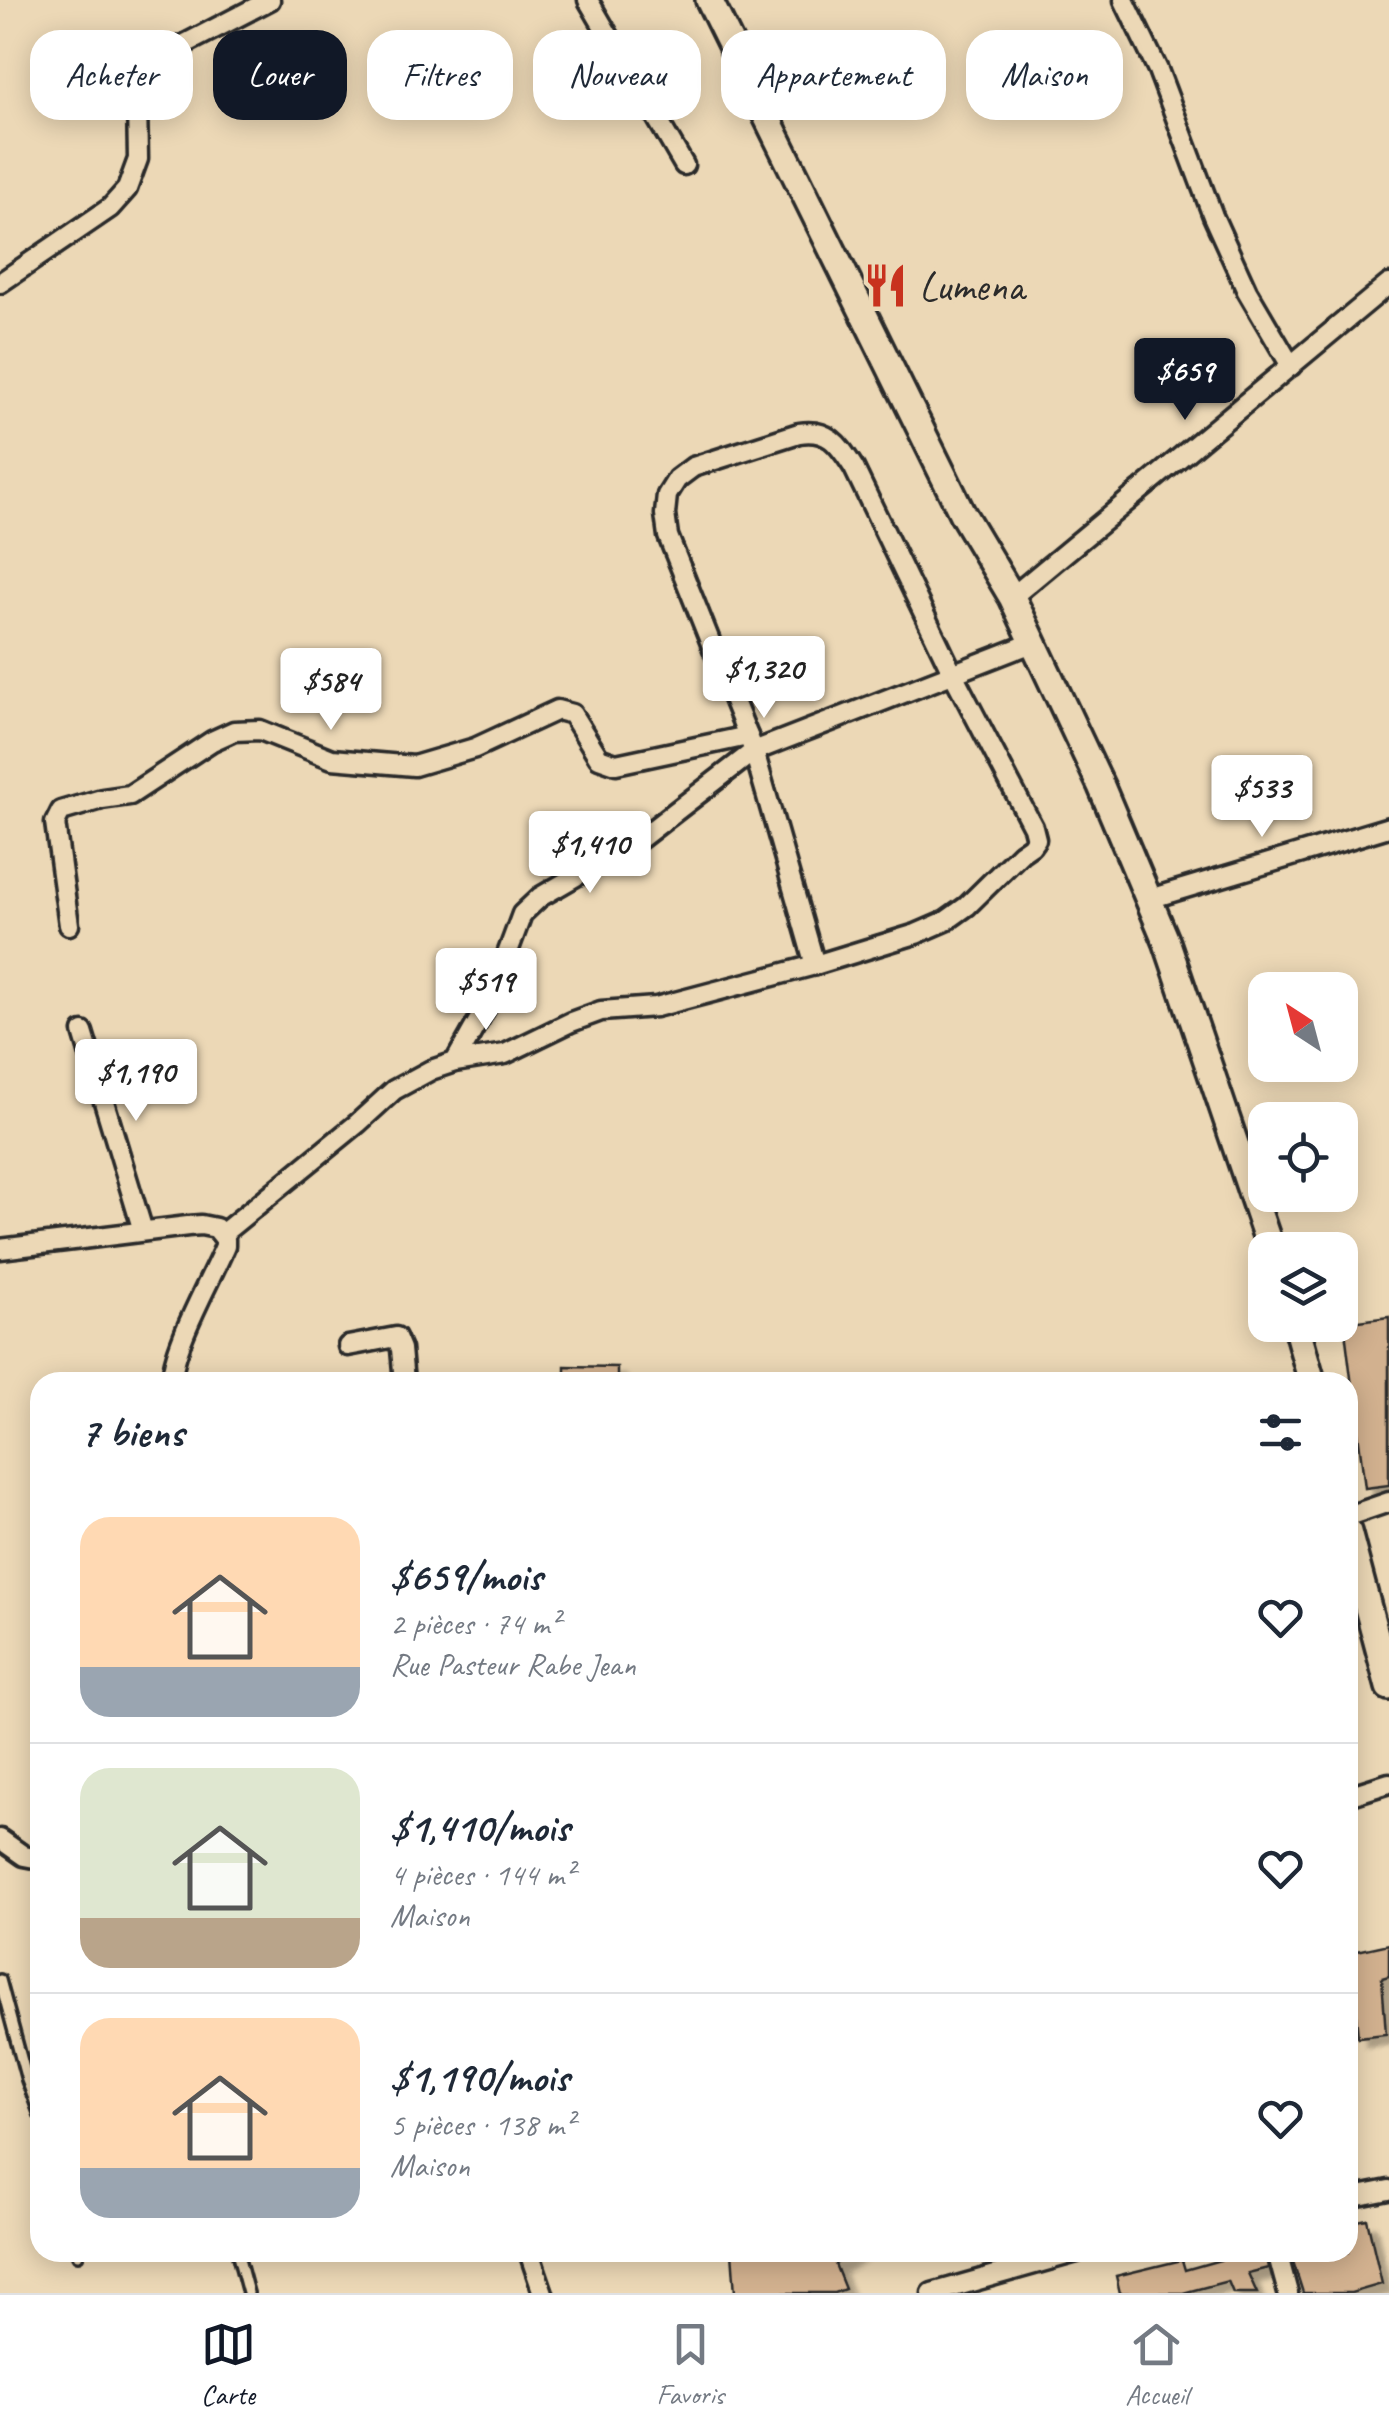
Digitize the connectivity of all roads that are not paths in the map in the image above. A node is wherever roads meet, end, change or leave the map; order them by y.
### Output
1 (270, 0) edge
2 (588, 0) edge
3 (709, 0) edge
4 (1124, 0) edge
5 (684, 164) dead end
6 (0, 283) edge
7 (1389, 284) edge
8 (1292, 366) junction
9 (1012, 597) junction
10 (1032, 644) junction
11 (952, 674) junction
12 (751, 743) junction
13 (1389, 828) edge
14 (1149, 899) junction
15 (69, 925) dead end
16 (816, 965) junction
17 (83, 1032) dead end
18 (455, 1062) junction
19 (143, 1230) junction
20 (1265, 1232) edge
21 (222, 1234) junction
22 (0, 1249) edge
23 (1301, 1342) edge
24 (348, 1346) dead end
25 (172, 1372) edge
26 (403, 1372) edge
27 (1309, 1372) edge
28 (1389, 1502) edge
29 (1358, 1513) edge
30 (1358, 1570) edge
31 (1389, 1687) edge
32 (1389, 1783) edge
33 (1358, 1793) edge
34 (0, 1838) edge
35 (30, 1857) edge
36 (0, 1980) edge
37 (30, 2088) edge
38 (1389, 2190) edge
39 (1358, 2196) edge
40 (239, 2262) edge
41 (532, 2262) edge
42 (1042, 2262) edge
43 (1280, 2262) edge
44 (248, 2293) edge
45 (543, 2293) edge
46 (932, 2293) edge
47 (1288, 2293) edge

1 - 6 street
2 - 5 street
3 - 9 main road
4 - 8 street
7 - 8 street
8 - 9 street
9 - 10 main road
10 - 11 street
10 - 14 main road
11 - 12 street
11 - 12 street
11 - 16 street
12 - 15 street
12 - 16 street
12 - 18 street
13 - 14 street
14 - 20 main road
16 - 18 street
17 - 19 street
18 - 21 street
19 - 21 street
19 - 22 street
21 - 25 street
23 - 27 main road
24 - 26 street
28 - 29 street
30 - 31 main road
32 - 33 street
34 - 35 street
36 - 37 lane
38 - 39 street
40 - 44 lane
41 - 45 street
42 - 46 street
43 - 47 street

